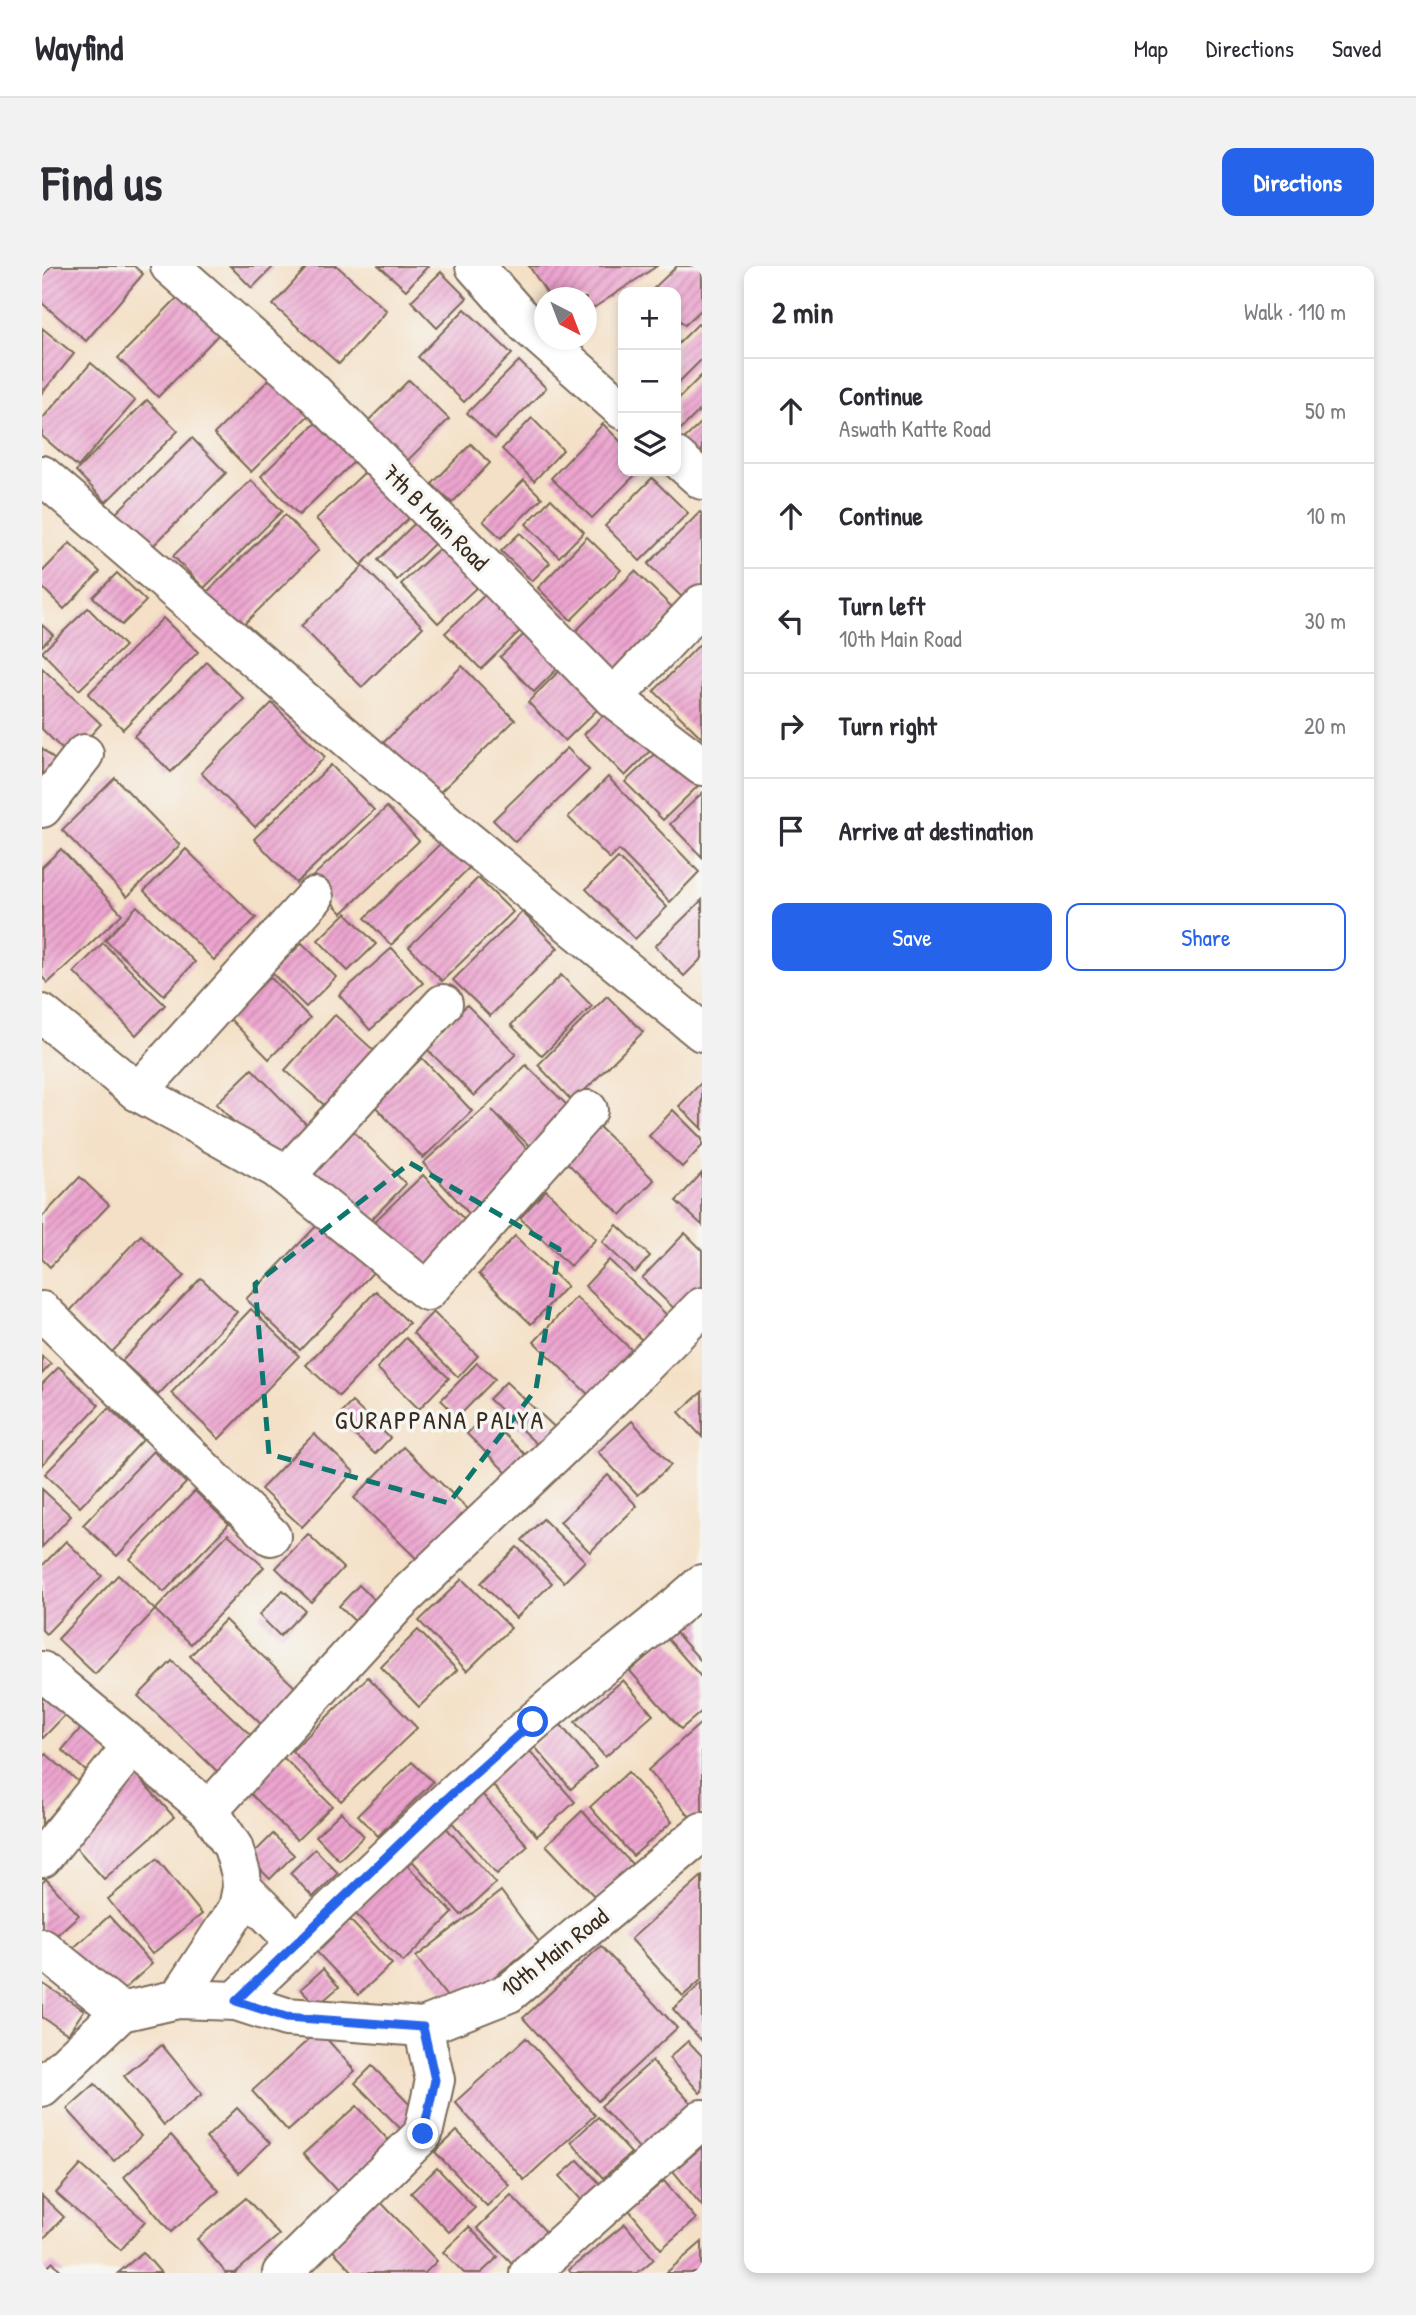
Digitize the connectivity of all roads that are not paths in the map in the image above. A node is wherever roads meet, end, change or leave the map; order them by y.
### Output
1 (170, 266) edge
2 (475, 266) edge
3 (618, 406) edge
4 (681, 461) edge
5 (42, 475) edge
6 (702, 480) edge
7 (702, 604) edge
8 (613, 698) junction
9 (84, 754) dead end
10 (702, 766) edge
11 (42, 808) edge
12 (314, 897) dead end
13 (443, 1004) dead end
14 (42, 1014) edge
15 (702, 1032) edge
16 (138, 1092) junction
17 (588, 1110) dead end
18 (286, 1177) junction
19 (702, 1307) edge
20 (42, 1311) edge
21 (271, 1536) dead end
22 (702, 1584) edge
23 (42, 1671) edge
24 (132, 1746) junction
25 (209, 1810) junction
26 (702, 1833) edge
27 (42, 1858) edge
28 (242, 1888) junction
29 (297, 1943) junction
30 (42, 1948) edge
31 (178, 1999) junction
32 (236, 2001) junction
33 (121, 2012) junction
34 (423, 2027) junction
35 (50, 2071) edge
36 (702, 2119) edge
37 (282, 2273) edge
38 (529, 2273) edge

1 - 8 street, 7th B Main Road
2 - 3 street
4 - 6 street
5 - 15 street
7 - 8 street
8 - 10 street, 7th B Main Road
9 - 11 street
12 - 16 street
13 - 18 street
14 - 16 street
16 - 18 street
17 - 18 street
19 - 25 street
20 - 21 street
22 - 29 street
23 - 24 street
24 - 25 street
24 - 27 street
25 - 28 street
26 - 34 street, 10th Main Road
28 - 29 street
28 - 31 street
29 - 32 street
30 - 33 street
31 - 32 street, 10th Main Road
31 - 33 street, 10th Main Road
32 - 34 street, 10th Main Road
33 - 35 street
34 - 37 street
36 - 38 street

